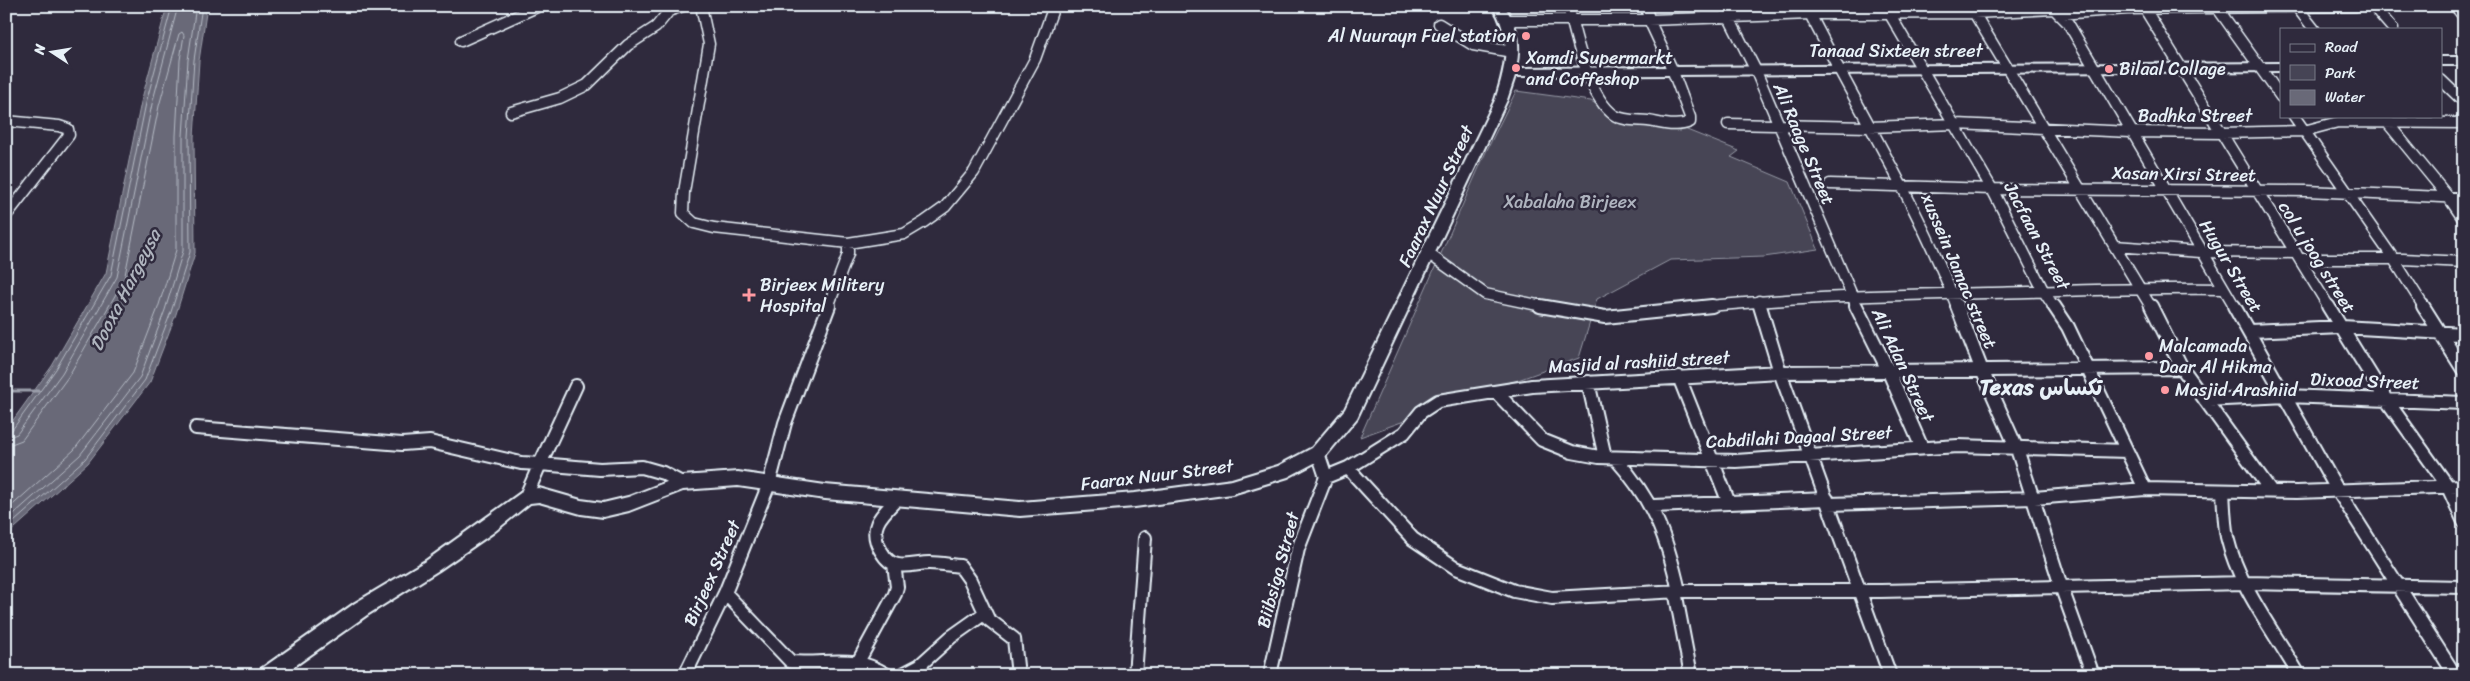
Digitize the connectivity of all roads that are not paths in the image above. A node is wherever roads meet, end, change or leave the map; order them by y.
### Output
1 (539, 6) edge
2 (683, 6) edge
3 (701, 6) edge
4 (1054, 6) edge
5 (1498, 6) edge
6 (1568, 6) edge
7 (1646, 6) edge
8 (1723, 6) edge
9 (2356, 6) edge
10 (2373, 6) edge
11 (2455, 6) edge
12 (2217, 7) edge
13 (2297, 7) edge
14 (2144, 8) edge
15 (670, 9) edge
16 (1808, 10) edge
17 (1887, 10) edge
18 (1972, 10) edge
19 (2055, 10) edge
20 (2464, 17) edge
21 (1728, 18) junction
22 (1508, 20) junction
23 (1572, 20) junction
24 (1649, 20) junction
25 (1439, 24) dead end
26 (2313, 28) edge
27 (2392, 28) edge
28 (461, 41) dead end
29 (1512, 52) junction
30 (2464, 61) edge
31 (2442, 62) edge
32 (2280, 67) edge
33 (1837, 68) junction
34 (1921, 68) junction
35 (2008, 68) junction
36 (2094, 68) junction
37 (2262, 68) junction
38 (1672, 69) junction
39 (1755, 69) junction
40 (1588, 70) junction
41 (2180, 70) junction
42 (1510, 72) junction
43 (2442, 81) edge
44 (2280, 95) edge
45 (2464, 102) edge
46 (510, 112) dead end
47 (2295, 118) edge
48 (2385, 120) edge
49 (6, 121) edge
50 (2464, 122) edge
51 (1728, 124) dead end
52 (1778, 124) junction
53 (1956, 124) junction
54 (1869, 127) junction
55 (2041, 128) junction
56 (2304, 131) junction
57 (2131, 132) junction
58 (2221, 133) junction
59 (1830, 184) dead end
60 (1903, 187) junction
61 (2081, 188) junction
62 (1992, 189) junction
63 (2166, 189) junction
64 (2257, 191) junction
65 (2345, 192) junction
66 (2449, 198) junction
67 (2464, 198) edge
68 (6, 216) edge
69 (2464, 220) edge
70 (848, 243) junction
71 (2114, 246) junction
72 (2201, 252) junction
73 (1429, 254) junction
74 (2298, 256) junction
75 (2393, 258) junction
76 (2464, 262) edge
77 (2141, 289) junction
78 (2224, 290) junction
79 (2044, 292) junction
80 (1952, 293) junction
81 (1851, 296) junction
82 (1759, 301) junction
83 (2342, 327) junction
84 (2250, 331) junction
85 (2438, 333) junction
86 (2464, 334) edge
87 (1981, 368) junction
88 (2086, 368) junction
89 (2182, 368) junction
90 (1888, 370) junction
91 (2464, 371) edge
92 (1780, 372) junction
93 (1679, 377) junction
94 (1588, 382) junction
95 (576, 386) dead end
96 (1496, 392) junction
97 (2287, 396) junction
98 (2384, 398) junction
99 (2205, 400) junction
100 (2464, 403) edge
101 (196, 428) dead end
102 (1922, 448) junction
103 (2017, 449) junction
104 (2127, 451) junction
105 (1318, 452) junction
106 (1812, 454) junction
107 (1610, 457) junction
108 (1712, 460) junction
109 (540, 464) junction
110 (1348, 468) junction
111 (1326, 477) junction
112 (682, 483) junction
113 (769, 484) junction
114 (2446, 485) junction
115 (2464, 486) edge
116 (2145, 489) junction
117 (2223, 491) junction
118 (2338, 491) junction
119 (2271, 492) junction
120 (526, 496) junction
121 (2034, 498) junction
122 (897, 499) junction
123 (1828, 501) junction
124 (1729, 503) junction
125 (1653, 506) junction
126 (2464, 522) edge
127 (1145, 538) dead end
128 (894, 564) junction
129 (2246, 583) junction
130 (2398, 584) junction
131 (2061, 586) junction
132 (2464, 587) edge
133 (1677, 591) junction
134 (1860, 591) junction
135 (725, 593) junction
136 (985, 613) junction
137 (858, 662) junction
138 (267, 675) edge
139 (685, 675) edge
140 (887, 675) edge
141 (901, 675) edge
142 (1018, 675) edge
143 (1135, 675) edge
144 (1270, 675) edge
145 (1691, 675) edge
146 (1890, 675) edge
147 (2093, 675) edge
148 (2300, 675) edge
149 (2455, 675) edge

1 - 28 street
2 - 15 street
3 - 70 street
4 - 70 street
5 - 22 main road, Faarax Nuur Street
6 - 23 street
7 - 24 street
8 - 21 street, Ali Raage Street
9 - 13 street
10 - 27 street
11 - 20 street
12 - 13 street
12 - 14 street
12 - 37 street
13 - 26 street
14 - 19 street
14 - 41 street, col u joog street
15 - 46 street
16 - 17 street
16 - 21 street
16 - 33 street, xussein Jamac street
17 - 18 street
17 - 34 street, Jacfaan Street
18 - 19 street
18 - 35 street
19 - 36 street, Hugur Street
21 - 24 street
21 - 39 street, Ali Raage Street
22 - 23 street
22 - 29 main road, Faarax Nuur Street
23 - 24 street
23 - 40 street
24 - 38 street
25 - 29 street
29 - 42 main road, Faarax Nuur Street
30 - 31 main road
32 - 37 main road, Tanaad Sixteen street
33 - 34 main road, Tanaad Sixteen street
33 - 39 main road, Tanaad Sixteen street
33 - 54 street, xussein Jamac street
34 - 35 main road, Tanaad Sixteen street
34 - 53 street, Jacfaan Street
35 - 36 main road, Tanaad Sixteen street
35 - 55 street
36 - 41 main road, Tanaad Sixteen street
36 - 57 street, Hugur Street
37 - 41 main road, Tanaad Sixteen street
37 - 44 street
38 - 39 main road, Tanaad Sixteen street
38 - 40 main road, Tanaad Sixteen street
38 - 40 street
39 - 52 street, Ali Raage Street
40 - 42 main road, Tanaad Sixteen street
41 - 58 street, col u joog street
42 - 73 main road, Faarax Nuur Street
43 - 45 street
47 - 56 street
48 - 50 street, Badhka Street
48 - 56 street, Badhka Street
48 - 66 street
49 - 68 street
51 - 52 street, Badhka Street
52 - 54 street, Badhka Street
52 - 81 street, Ali Raage Street
53 - 54 street, Badhka Street
53 - 55 street, Badhka Street
53 - 62 street, Jacfaan Street
54 - 60 street, xussein Jamac street
55 - 57 street, Badhka Street
55 - 61 street
56 - 58 street, Badhka Street
56 - 65 street
57 - 58 street, Badhka Street
57 - 63 street, Hugur Street
58 - 64 street, col u joog street
59 - 60 street, Xasan Xirsi Street
60 - 62 street, Xasan Xirsi Street
60 - 80 street, xussein Jamac street
61 - 62 street, Xasan Xirsi Street
61 - 63 street, Xasan Xirsi Street
61 - 71 street
62 - 79 street, Jacfaan Street
63 - 64 street, Xasan Xirsi Street
63 - 72 street, Hugur Street
64 - 65 street, Xasan Xirsi Street
64 - 74 street, col u joog street
65 - 66 street, Xasan Xirsi Street
65 - 75 street
66 - 67 street, Xasan Xirsi Street
66 - 69 street
70 - 113 street, Birjeex Street
71 - 72 street
71 - 77 street
72 - 74 street
72 - 78 street, Hugur Street
73 - 82 street
73 - 105 main road, Faarax Nuur Street
74 - 75 street
74 - 83 street, col u joog street
75 - 76 street
75 - 85 street
77 - 78 street
77 - 79 street
77 - 89 street
78 - 84 street, Hugur Street
79 - 80 street
79 - 88 street, Jacfaan Street
80 - 81 street
80 - 87 street, xussein Jamac street
81 - 82 street
81 - 90 street, Ali Adan Street
82 - 92 street
83 - 84 street
83 - 85 street
83 - 98 street, col u joog street
84 - 97 street, Hugur Street
85 - 86 street
85 - 91 street
87 - 88 street, Masjid al rashiid street
87 - 90 street, Masjid al rashiid street
87 - 103 street, xussein Jamac street
88 - 89 street, Masjid al rashiid street
88 - 104 street, Jacfaan Street
89 - 99 street
90 - 92 street, Masjid al rashiid street
90 - 102 street, Ali Adan Street
92 - 93 street, Masjid al rashiid street
92 - 106 street
93 - 94 street, Masjid al rashiid street
93 - 108 street
94 - 96 street, Masjid al rashiid street
94 - 107 street
95 - 109 street
96 - 107 street, Cabdilahi Dagaal Street
96 - 110 street, Masjid al rashiid street
97 - 98 street, Dixood Street
97 - 99 street, Dixood Street
97 - 118 street, Hugur Street
98 - 100 street, Dixood Street
98 - 114 street, col u joog street
99 - 119 street
101 - 109 street
102 - 103 street, Cabdilahi Dagaal Street
102 - 106 street, Cabdilahi Dagaal Street
103 - 104 street, Cabdilahi Dagaal Street
103 - 121 street, xussein Jamac street
104 - 116 street, Jacfaan Street
105 - 111 street
105 - 122 main road, Faarax Nuur Street
106 - 108 street, Cabdilahi Dagaal Street
106 - 123 street
107 - 108 street, Cabdilahi Dagaal Street
107 - 125 street
108 - 124 street
109 - 112 street
109 - 120 street
110 - 111 street, Masjid al rashiid street
110 - 133 street
111 - 144 street, Biibsiga Street
112 - 113 main road, Faarax Nuur Street
112 - 120 main road, Faarax Nuur Street
113 - 122 main road, Faarax Nuur Street
113 - 135 street, Birjeex Street
114 - 115 street
114 - 118 street
114 - 126 street, col u joog street
116 - 117 street
116 - 121 street
117 - 119 street
117 - 129 street
118 - 119 street
118 - 130 street, Hugur Street
120 - 138 main road
121 - 123 street
121 - 131 street, xussein Jamac street
122 - 128 street
123 - 124 street
123 - 134 street
124 - 125 street
125 - 133 street
127 - 143 street
128 - 136 street
128 - 137 street
129 - 130 street
129 - 131 street
129 - 148 street
130 - 132 street
130 - 149 street, Hugur Street
131 - 134 street
131 - 147 street, xussein Jamac street
133 - 134 street
133 - 145 street
134 - 146 street
135 - 137 street
135 - 139 street, Birjeex Street
136 - 141 street
136 - 142 street
137 - 140 street

